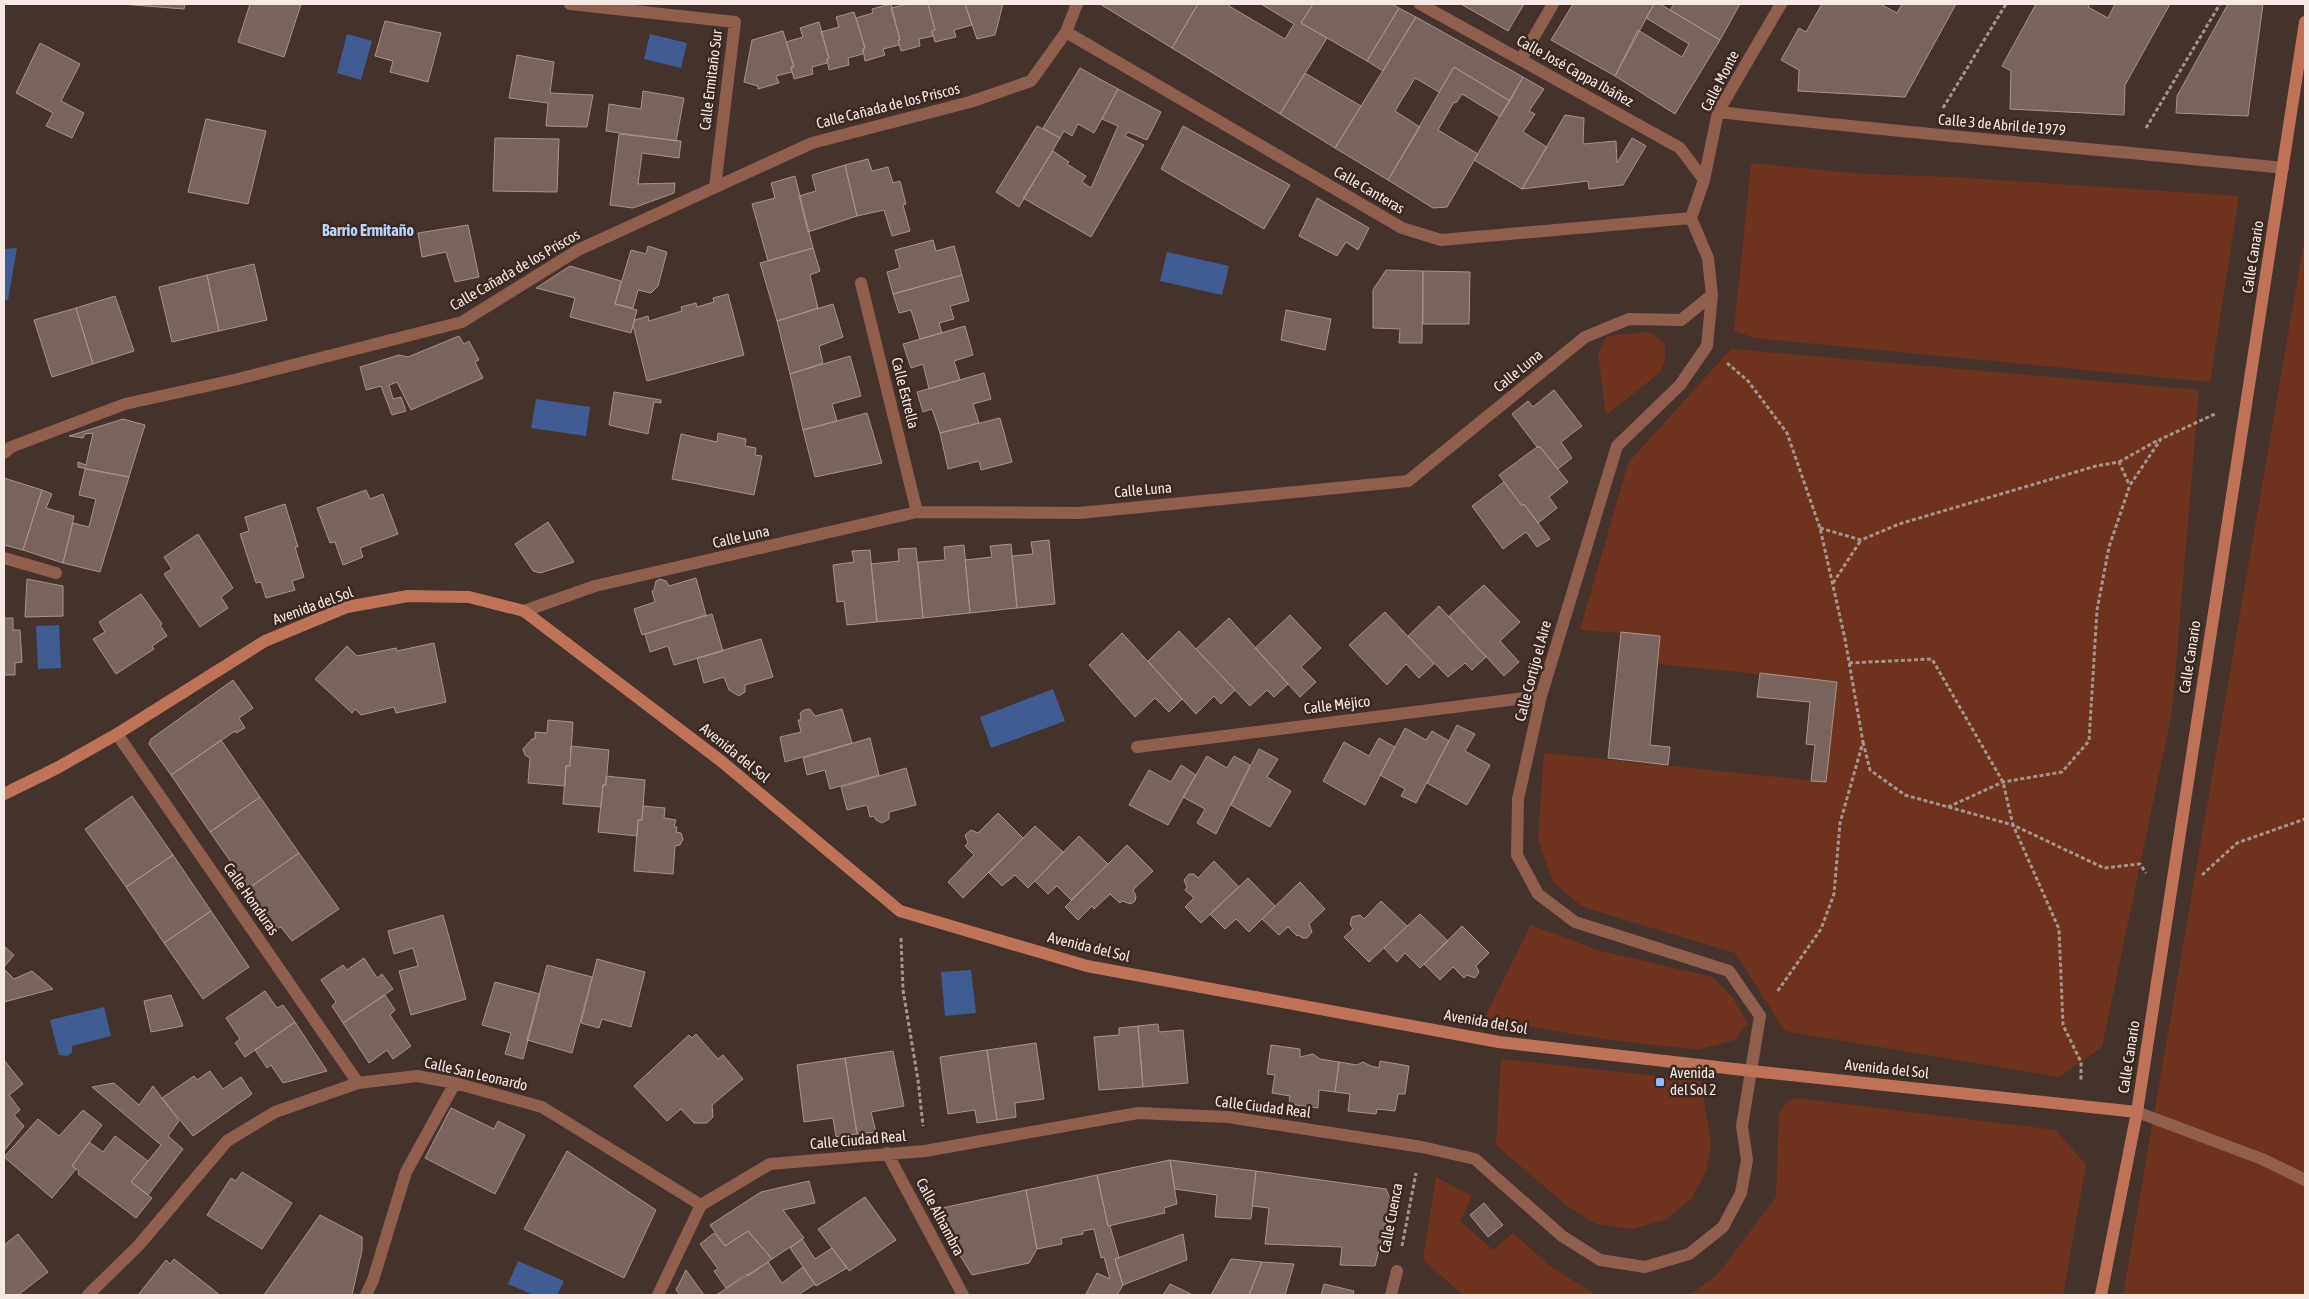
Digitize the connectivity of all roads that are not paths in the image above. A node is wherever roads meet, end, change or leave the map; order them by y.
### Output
1 (570, 4) edge
2 (1077, 4) edge
3 (1420, 4) edge
4 (1553, 4) edge
5 (1781, 4) edge
6 (2305, 22) edge
7 (1066, 32) junction
8 (1520, 59) junction
9 (1718, 112) junction
10 (2283, 168) junction
11 (1704, 180) junction
12 (714, 187) junction
13 (1692, 218) junction
14 (861, 283) dead end
15 (1712, 295) junction
16 (4, 452) edge
17 (917, 512) junction
18 (4, 558) edge
19 (56, 573) dead end
20 (524, 611) junction
21 (1541, 696) junction
22 (117, 734) junction
23 (1137, 747) dead end
24 (4, 794) edge
25 (1752, 1072) junction
26 (358, 1083) junction
27 (455, 1083) junction
28 (2137, 1112) junction
29 (887, 1153) junction
30 (2305, 1180) edge
31 (701, 1205) junction
32 (1398, 1271) road end
33 (88, 1295) edge
34 (366, 1295) edge
35 (658, 1295) edge
36 (964, 1295) edge
37 (1392, 1295) edge
38 (2101, 1295) edge

1 - 12 street, Calle Ermitaño Sur
2 - 7 street
3 - 8 street, Calle José Cappa Ibáñez
4 - 8 street
5 - 9 street, Calle Monte
6 - 10 street, Calle Canario
7 - 12 street, Calle Cañada de los Priscos
7 - 13 street, Calle Canteras
8 - 11 street, Calle José Cappa Ibáñez
9 - 10 street, Calle 3 de Abril de 1979
9 - 11 street, Calle Monte
10 - 28 street, Calle Canario
11 - 13 street
12 - 16 street, Calle Cañada de los Priscos
13 - 15 street, Calle Cortijo el Aire
14 - 17 street, Calle Estrella
15 - 17 street, Calle Luna
15 - 21 street, Calle Cortijo el Aire
17 - 20 street, Calle Luna
18 - 19 street
20 - 22 street, Avenida del Sol
20 - 25 street, Avenida del Sol
21 - 23 street, Calle Méjico
21 - 25 street, Calle Cortijo el Aire
22 - 24 street, Avenida del Sol
22 - 26 street, Calle Honduras
25 - 28 street, Avenida del Sol
25 - 29 street, Calle Ciudad Real
26 - 27 street, Calle San Leonardo
26 - 33 street, Calle San Leonardo
27 - 31 street, Calle San Leonardo
27 - 34 street
28 - 30 street, Avenida del Sol
28 - 38 street, Calle Canario
29 - 31 street, Calle Ciudad Real
29 - 36 street, Calle Alhambra
31 - 35 street
32 - 37 street, Calle Cuenca

